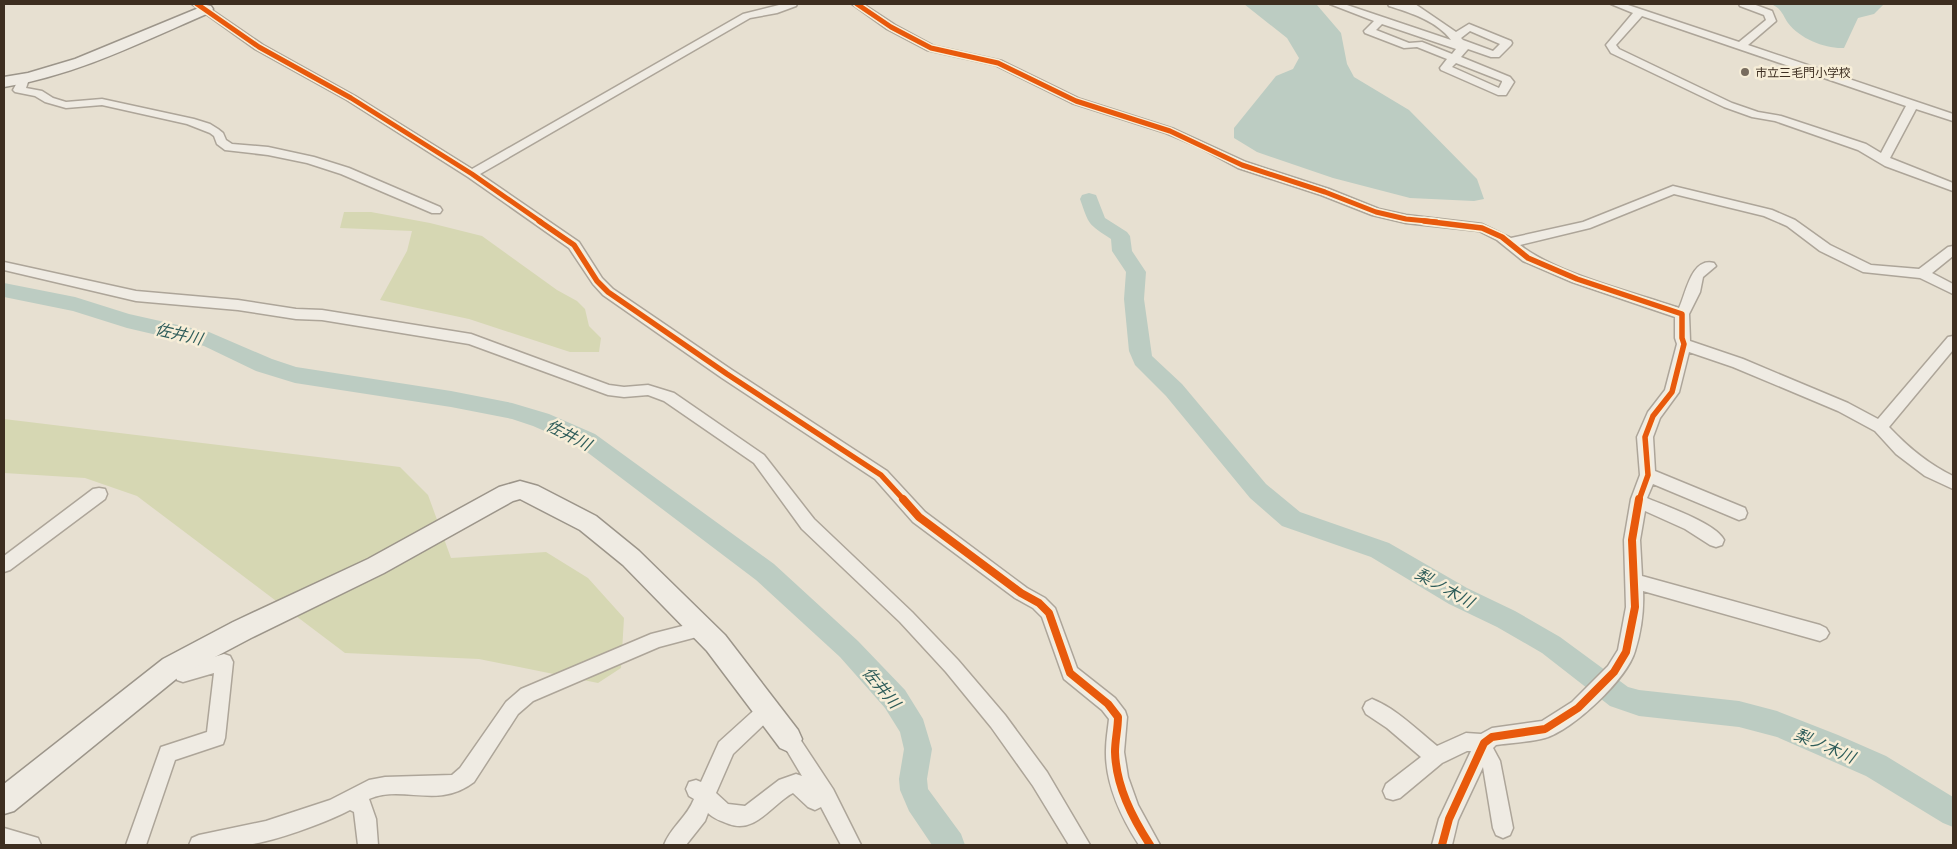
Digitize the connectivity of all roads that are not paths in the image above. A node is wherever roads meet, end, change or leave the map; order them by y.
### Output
1 (792, 4) edge
2 (857, 4) edge
3 (1335, 4) edge
4 (1393, 4) edge
5 (1409, 4) edge
6 (1616, 4) edge
7 (1744, 4) edge
8 (201, 7) edge
9 (1640, 12) junction
10 (1425, 15) junction
11 (1380, 20) junction
12 (1416, 31) junction
13 (1459, 42) junction
14 (1740, 46) junction
15 (1456, 58) junction
16 (24, 79) junction
17 (4, 82) edge
18 (1912, 105) junction
19 (1953, 118) edge
20 (1883, 160) junction
21 (472, 174) junction
22 (1953, 187) edge
23 (436, 210) dead end
24 (1508, 243) junction
25 (1953, 250) edge
26 (4, 266) edge
27 (1709, 266) dead end
28 (1922, 274) junction
29 (1953, 289) edge
30 (1682, 314) junction
31 (1953, 341) edge
32 (1684, 344) junction
33 (1880, 427) junction
34 (1648, 476) junction
35 (1953, 483) edge
36 (99, 494) dead end
37 (1639, 502) junction
38 (1740, 513) dead end
39 (1716, 540) dead end
40 (4, 565) edge
41 (1634, 581) junction
42 (702, 629) junction
43 (1820, 633) dead end
44 (184, 660) junction
45 (1372, 708) dead end
46 (767, 710) junction
47 (789, 739) joint
48 (1482, 745) junction
49 (1435, 757) junction
50 (1393, 791) dead end
51 (701, 792) junction
52 (826, 796) junction
53 (350, 799) junction
54 (4, 801) edge
55 (1503, 828) dead end
56 (4, 838) edge
57 (266, 838) edge
58 (31, 845) edge
59 (136, 845) edge
60 (199, 845) edge
61 (368, 845) edge
62 (674, 845) edge
63 (851, 845) edge
64 (1080, 845) edge
65 (1150, 845) edge
66 (1442, 845) edge

1 - 21 street
2 - 24 street
3 - 11 street
4 - 10 street
5 - 10 street
6 - 9 street
7 - 14 street
8 - 16 street
8 - 21 street
9 - 14 street
9 - 20 street
10 - 12 street
10 - 13 street
11 - 12 street
11 - 15 street
12 - 13 street
13 - 15 street
14 - 18 street
15 - 15 street
16 - 17 street
16 - 23 street
18 - 19 street
18 - 20 street
20 - 22 street
21 - 65 street
24 - 28 street
24 - 30 street
25 - 28 street
26 - 64 street
27 - 30 street
28 - 29 street
30 - 32 street
31 - 33 street
32 - 33 street
32 - 34 street
33 - 35 street
34 - 37 street
34 - 38 street
36 - 40 street
37 - 39 street
37 - 41 street
41 - 43 street
41 - 48 street
42 - 44 street
42 - 46 street
42 - 53 street
44 - 54 street
44 - 59 street
45 - 49 street
46 - 47 street
46 - 51 street
47 - 52 street
48 - 49 street
48 - 55 street
48 - 66 street
49 - 50 street
51 - 52 street
51 - 62 street
52 - 63 street
53 - 57 street
53 - 61 street
56 - 58 street
57 - 60 street

